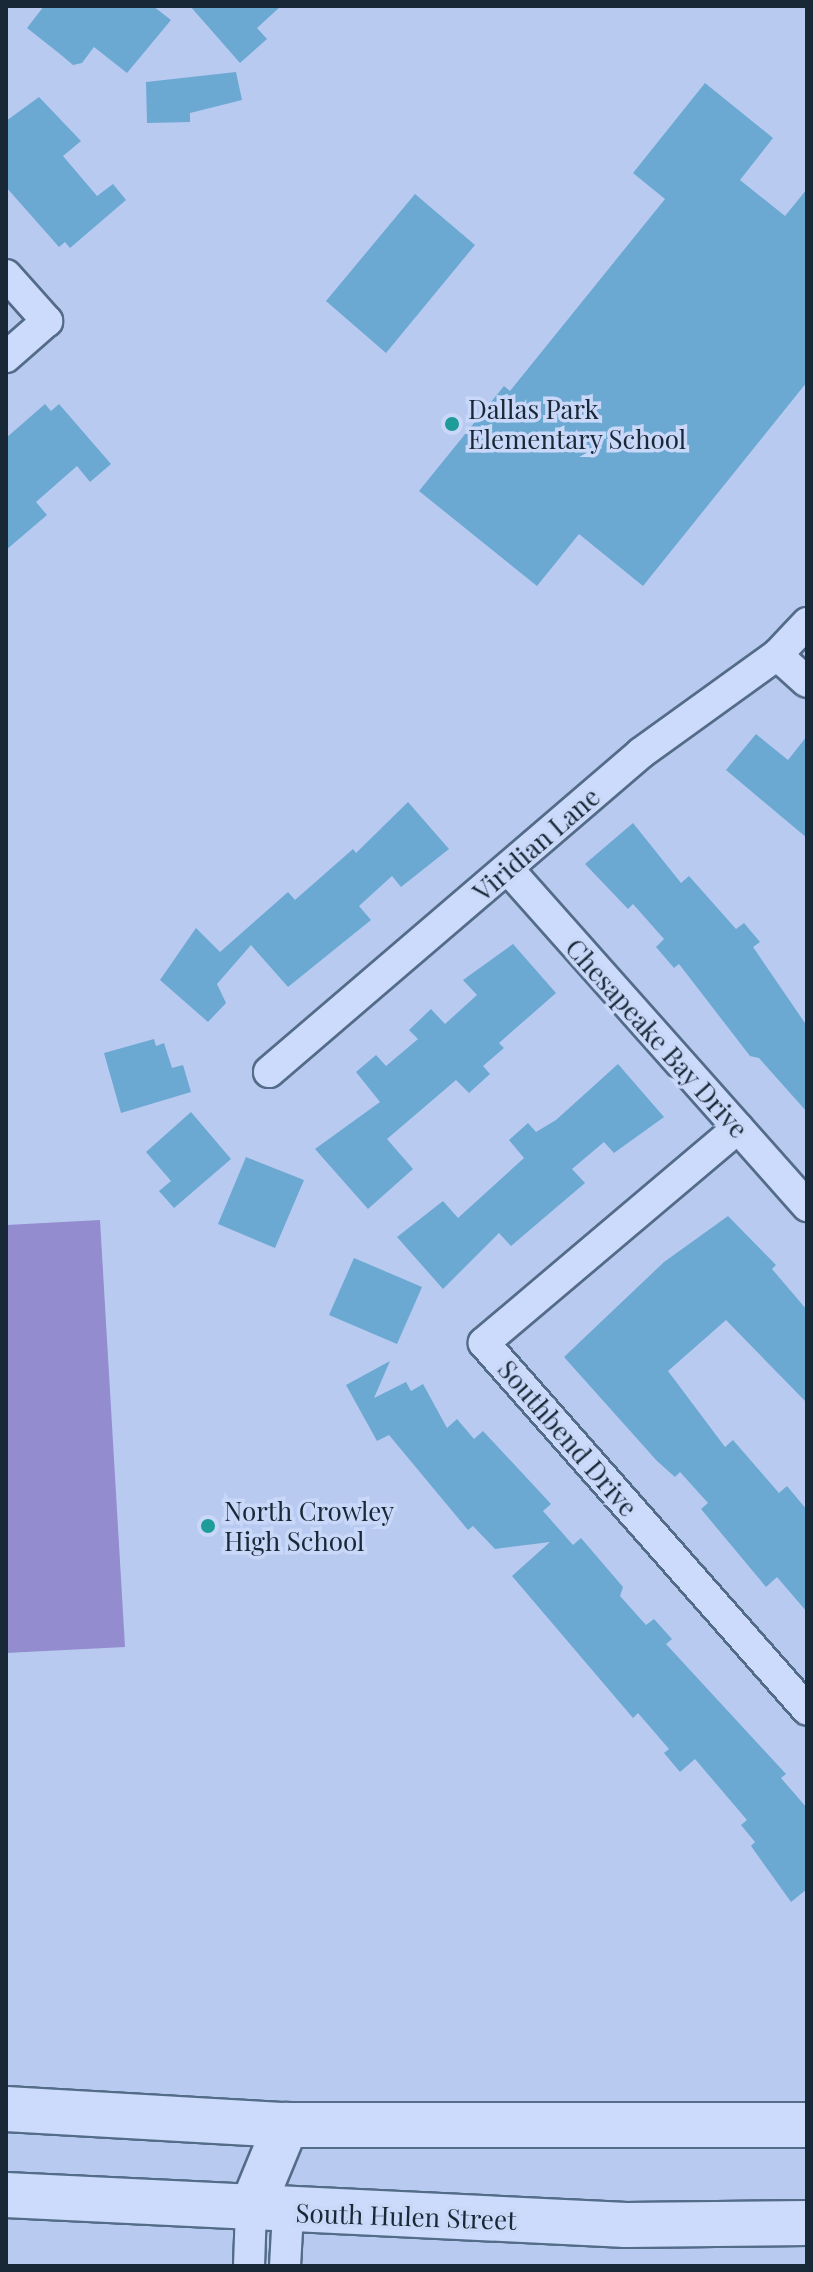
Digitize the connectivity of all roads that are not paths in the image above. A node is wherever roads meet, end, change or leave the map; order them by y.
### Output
1 (6, 275) edge
2 (6, 357) edge
3 (807, 623) edge
4 (777, 655) junction
5 (807, 682) edge
6 (508, 869) junction
7 (269, 1072) dead end
8 (738, 1128) junction
9 (807, 1206) edge
10 (807, 1710) edge
11 (6, 2109) edge
12 (286, 2125) junction
13 (807, 2125) edge
14 (6, 2195) edge
15 (269, 2211) junction
16 (807, 2223) edge
17 (249, 2266) edge
18 (285, 2266) edge

1 - 2 street
3 - 4 street, Viridian Lane
4 - 5 street
4 - 6 street, Viridian Lane
6 - 7 street, Viridian Lane
6 - 8 street, Chesapeake Bay Drive
8 - 9 street, Chesapeake Bay Drive
8 - 10 street, Southbend Drive
11 - 12 main road
12 - 13 main road
12 - 15 main road
14 - 15 main road, South Hulen Street
15 - 16 main road, South Hulen Street
15 - 17 street
15 - 18 street

